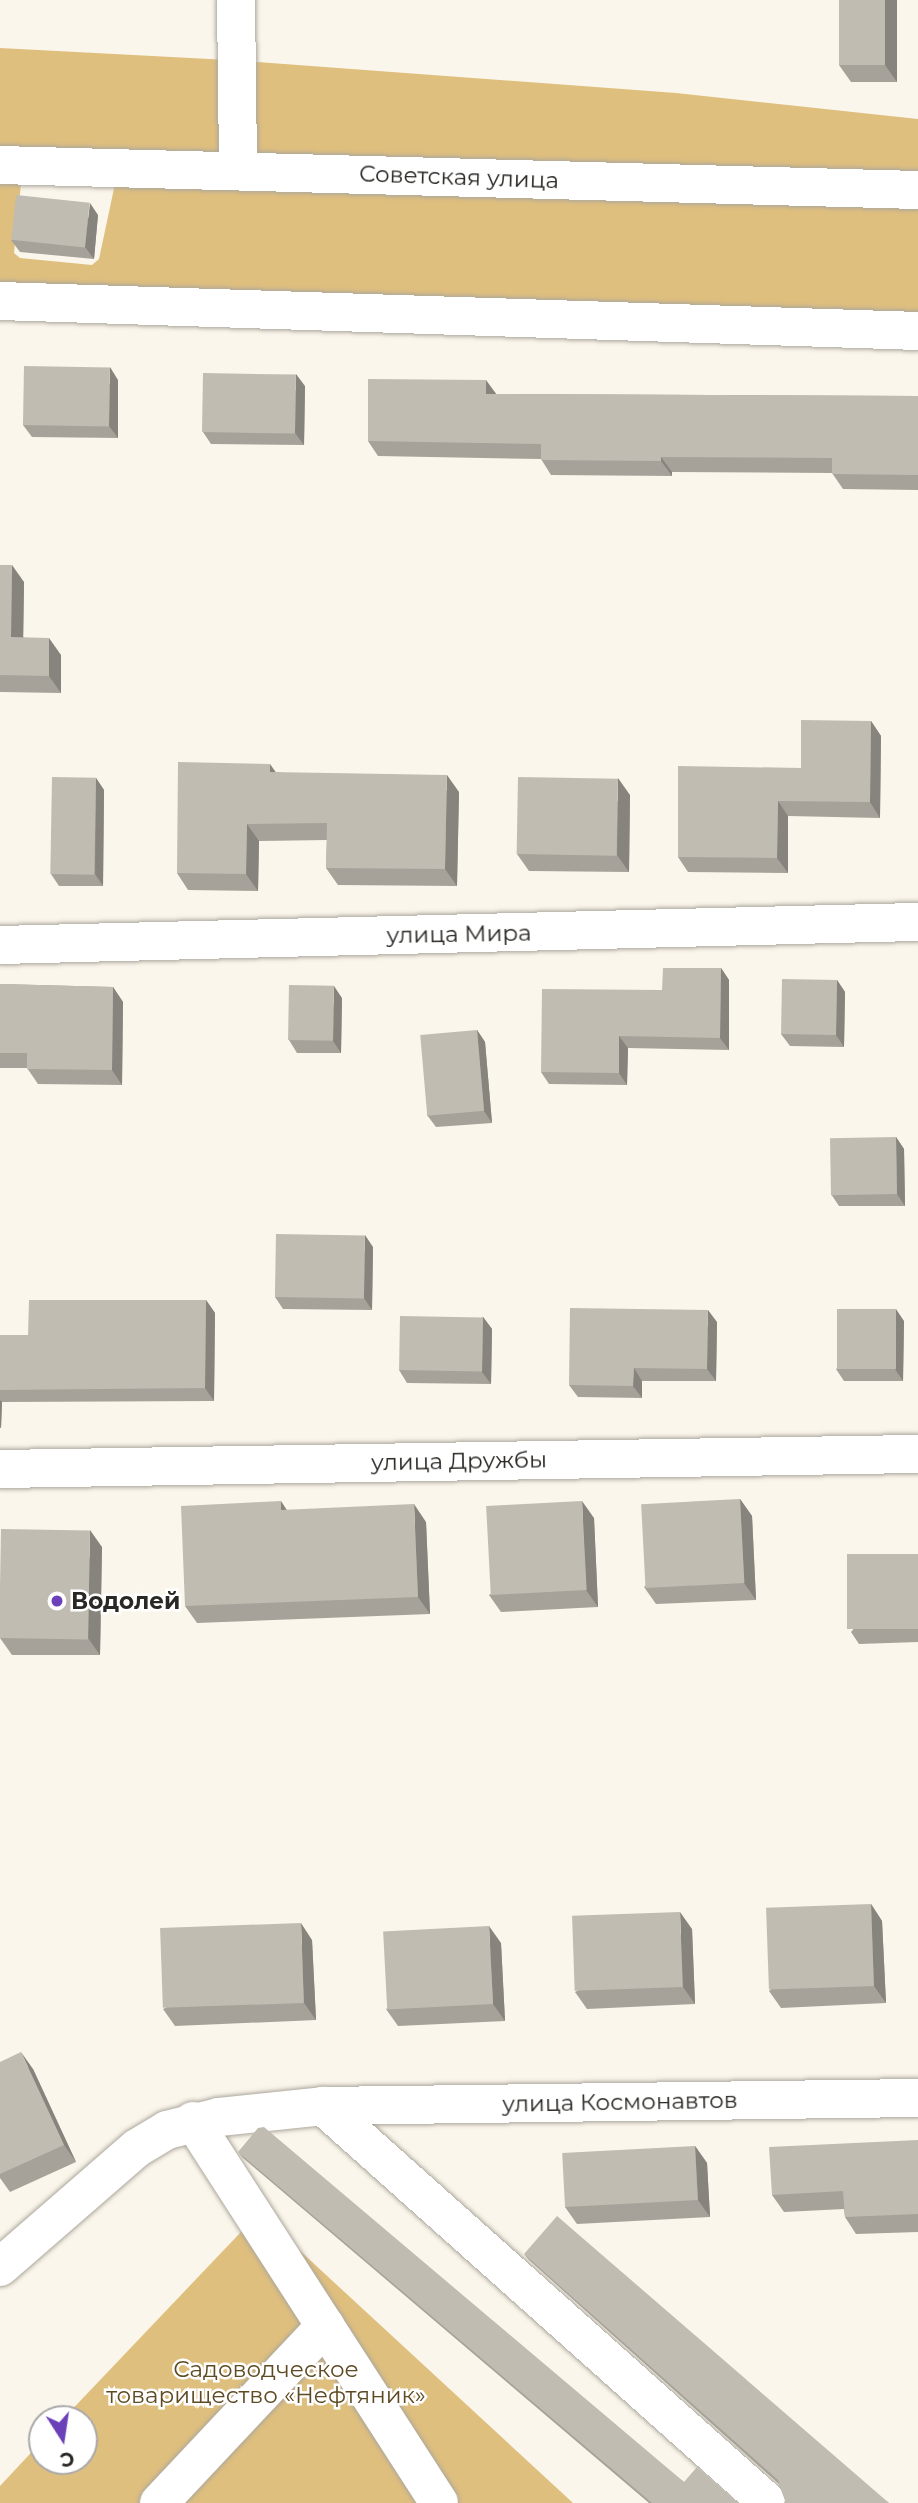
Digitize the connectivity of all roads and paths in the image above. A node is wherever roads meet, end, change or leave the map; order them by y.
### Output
1 (236, 0) edge
2 (0, 165) edge
3 (237, 172) junction
4 (918, 190) edge
5 (0, 301) edge
6 (918, 331) edge
7 (918, 922) edge
8 (0, 946) edge
9 (918, 1454) edge
10 (0, 1469) edge
11 (918, 2098) edge
12 (323, 2106) junction
13 (192, 2121) junction
14 (0, 2267) edge
15 (325, 2326) junction
16 (159, 2503) edge
17 (439, 2503) edge
18 (768, 2503) edge

1 - 3 street
2 - 3 street, Советская улица
3 - 4 street, Советская улица
5 - 6 street
7 - 8 street, улица Мира
9 - 10 street, улица Дружбы
11 - 12 street, улица Космонавтов
12 - 13 street, улица Космонавтов
12 - 18 street
13 - 14 street, улица Космонавтов
13 - 15 street
15 - 16 street
15 - 17 street

